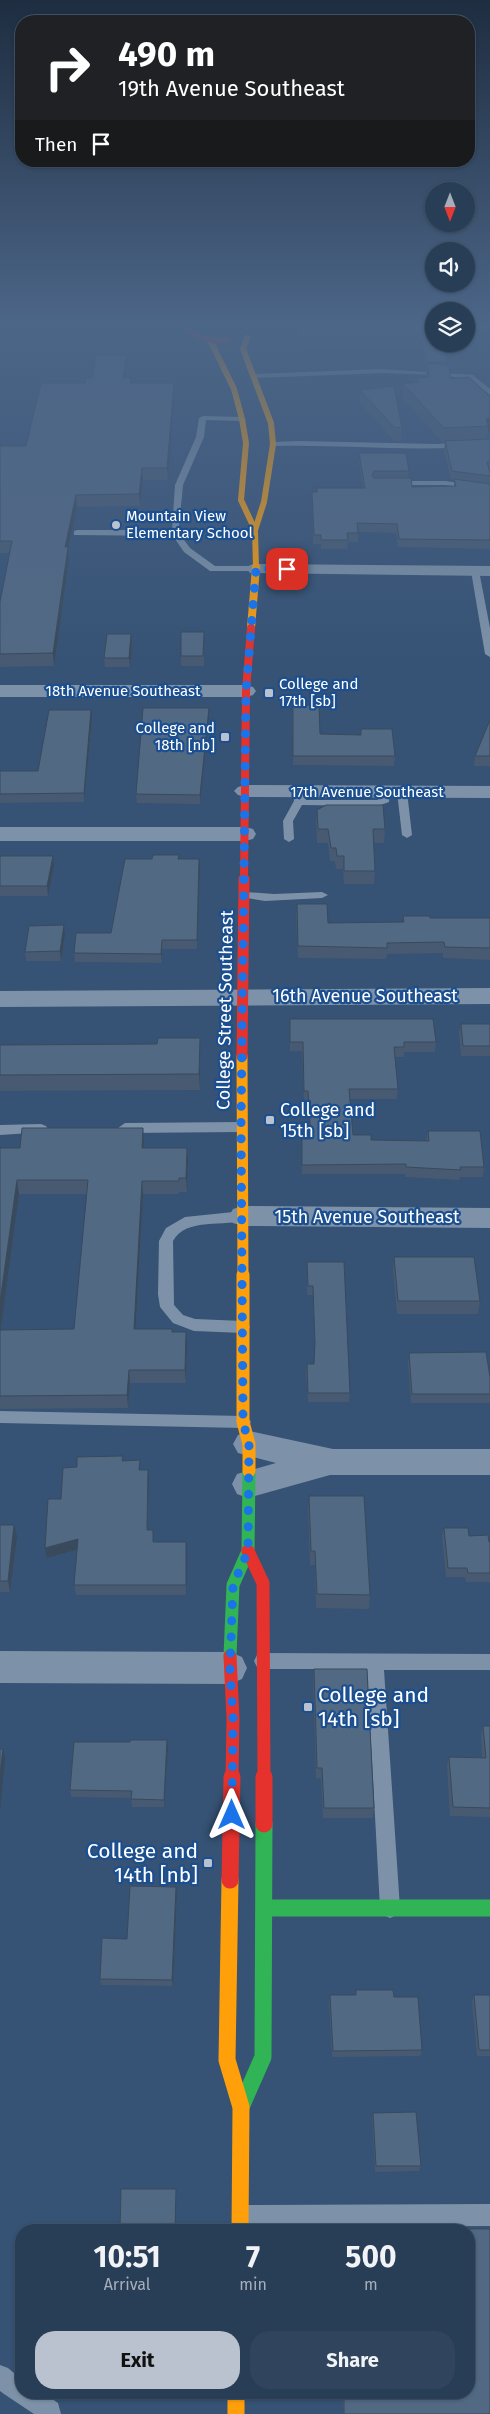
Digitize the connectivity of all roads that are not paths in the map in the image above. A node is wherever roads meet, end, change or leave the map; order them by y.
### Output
1 (201, 434) edge
2 (245, 434) edge
3 (272, 434) edge
4 (490, 442) edge
5 (272, 444) junction
6 (386, 483) edge
7 (490, 489) edge
8 (255, 530) junction
9 (78, 533) dead end
10 (177, 533) junction
11 (256, 569) junction
12 (482, 571) edge
13 (490, 654) edge
14 (0, 691) edge
15 (246, 691) junction
16 (245, 791) junction
17 (393, 792) junction
18 (490, 792) edge
19 (298, 796) junction
20 (0, 834) edge
21 (245, 834) junction
22 (407, 835) dead end
23 (288, 839) dead end
24 (244, 895) junction
25 (322, 895) dead end
26 (244, 996) junction
27 (490, 996) edge
28 (0, 999) edge
29 (241, 1126) junction
30 (108, 1128) edge
31 (59, 1129) edge
32 (0, 1130) edge
33 (243, 1216) junction
34 (490, 1218) edge
35 (243, 1327) junction
36 (0, 1417) edge
37 (246, 1433) junction
38 (333, 1462) junction
39 (490, 1462) edge
40 (248, 1484) junction
41 (248, 1551) junction
42 (263, 1661) junction
43 (375, 1661) junction
44 (490, 1662) edge
45 (0, 1667) edge
46 (230, 1668) junction
47 (265, 1908) junction
48 (390, 1908) junction
49 (490, 1908) edge
50 (241, 2107) junction
51 (490, 2215) edge
52 (240, 2223) edge
53 (0, 2376) edge
54 (15, 2389) edge
55 (30, 2399) edge
56 (236, 2399) edge
57 (50, 2414) edge
58 (236, 2414) edge

1 - 10 lane
2 - 8 main road, College Street Southeast
3 - 5 main road, College Street Southeast
4 - 5 lane
5 - 8 main road, College Street Southeast
6 - 7 lane
8 - 11 main road, College Street Southeast
9 - 10 lane
10 - 11 lane
11 - 12 street
11 - 15 main road, College Street Southeast
12 - 13 lane
14 - 15 street, 18th Avenue Southeast
15 - 16 main road, College Street Southeast
16 - 19 street, 17th Avenue Southeast
16 - 21 main road, College Street Southeast
17 - 18 street, 17th Avenue Southeast
17 - 19 street, 17th Avenue Southeast
17 - 22 lane
19 - 23 lane
20 - 21 street
21 - 24 main road, College Street Southeast
24 - 25 lane
24 - 26 main road, College Street Southeast
26 - 27 street, 16th Avenue Southeast
26 - 28 street, 16th Avenue Southeast
26 - 29 main road, College Street Southeast
29 - 30 lane
29 - 33 main road, College Street Southeast
31 - 32 lane
33 - 34 street, 15th Avenue Southeast
33 - 35 main road, College Street Southeast
33 - 35 lane
35 - 37 main road, College Street Southeast
36 - 37 lane
37 - 38 street
37 - 40 main road, College Street Southeast
38 - 39 street
38 - 40 street
40 - 41 main road, College Street Southeast
41 - 42 main road, College Street Southeast
41 - 46 main road, College Street Southeast
42 - 43 lane
42 - 47 main road, College Street Southeast
43 - 44 lane
43 - 48 lane
45 - 46 street
46 - 50 main road, College Street Southeast
47 - 48 main road
47 - 50 main road, College Street Southeast
48 - 49 main road
50 - 52 main road, College Street Southeast
51 - 52 lane
53 - 54 lane
55 - 57 lane
56 - 58 main road

